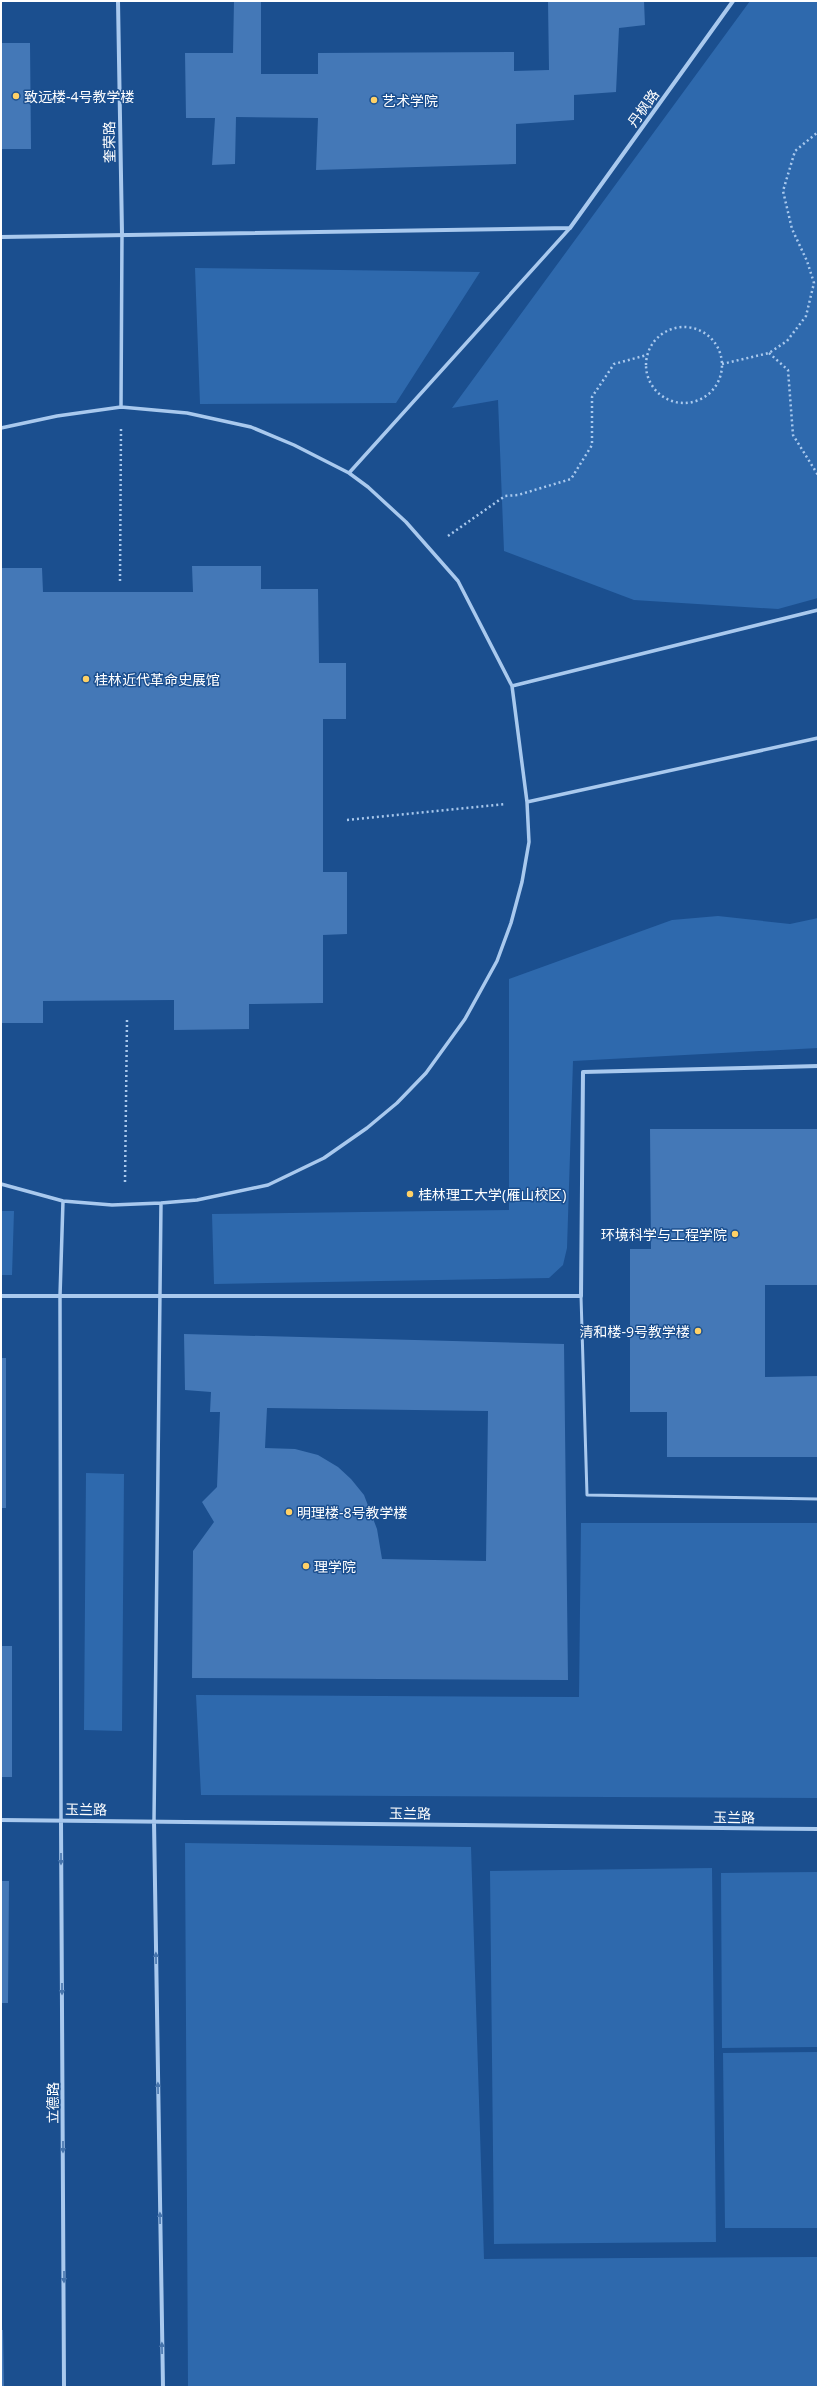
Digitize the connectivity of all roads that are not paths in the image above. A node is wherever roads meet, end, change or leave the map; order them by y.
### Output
1 (118, 1) edge
2 (733, 1) edge
3 (570, 228) junction
4 (122, 234) junction
5 (1, 237) edge
6 (121, 407) junction
7 (1, 428) edge
8 (349, 473) junction
9 (818, 610) edge
10 (512, 686) junction
11 (818, 738) edge
12 (527, 802) junction
13 (818, 1066) edge
14 (1, 1184) edge
15 (63, 1201) junction
16 (161, 1203) junction
17 (1, 1296) edge
18 (60, 1296) junction
19 (581, 1296) junction
20 (160, 1297) junction
21 (818, 1499) edge
22 (1, 1820) edge
23 (61, 1820) junction
24 (154, 1821) junction
25 (818, 1829) edge
26 (64, 2387) edge
27 (163, 2387) edge

1 - 4 street, 奎荣路
2 - 3 street, 丹枫路
3 - 4 street
3 - 8 street
4 - 5 street
4 - 6 street
6 - 7 street
6 - 8 street
8 - 10 street
9 - 10 street
10 - 12 street
11 - 12 street
12 - 16 street
13 - 19 street
14 - 15 street
15 - 16 street
15 - 18 street
16 - 20 street
17 - 18 street
18 - 20 street
18 - 23 street
19 - 20 street
19 - 21 lane
20 - 24 street
22 - 23 street, 玉兰路
23 - 24 street, 玉兰路
23 -> 26 street, 立德路
24 - 25 street, 玉兰路
27 -> 24 street

